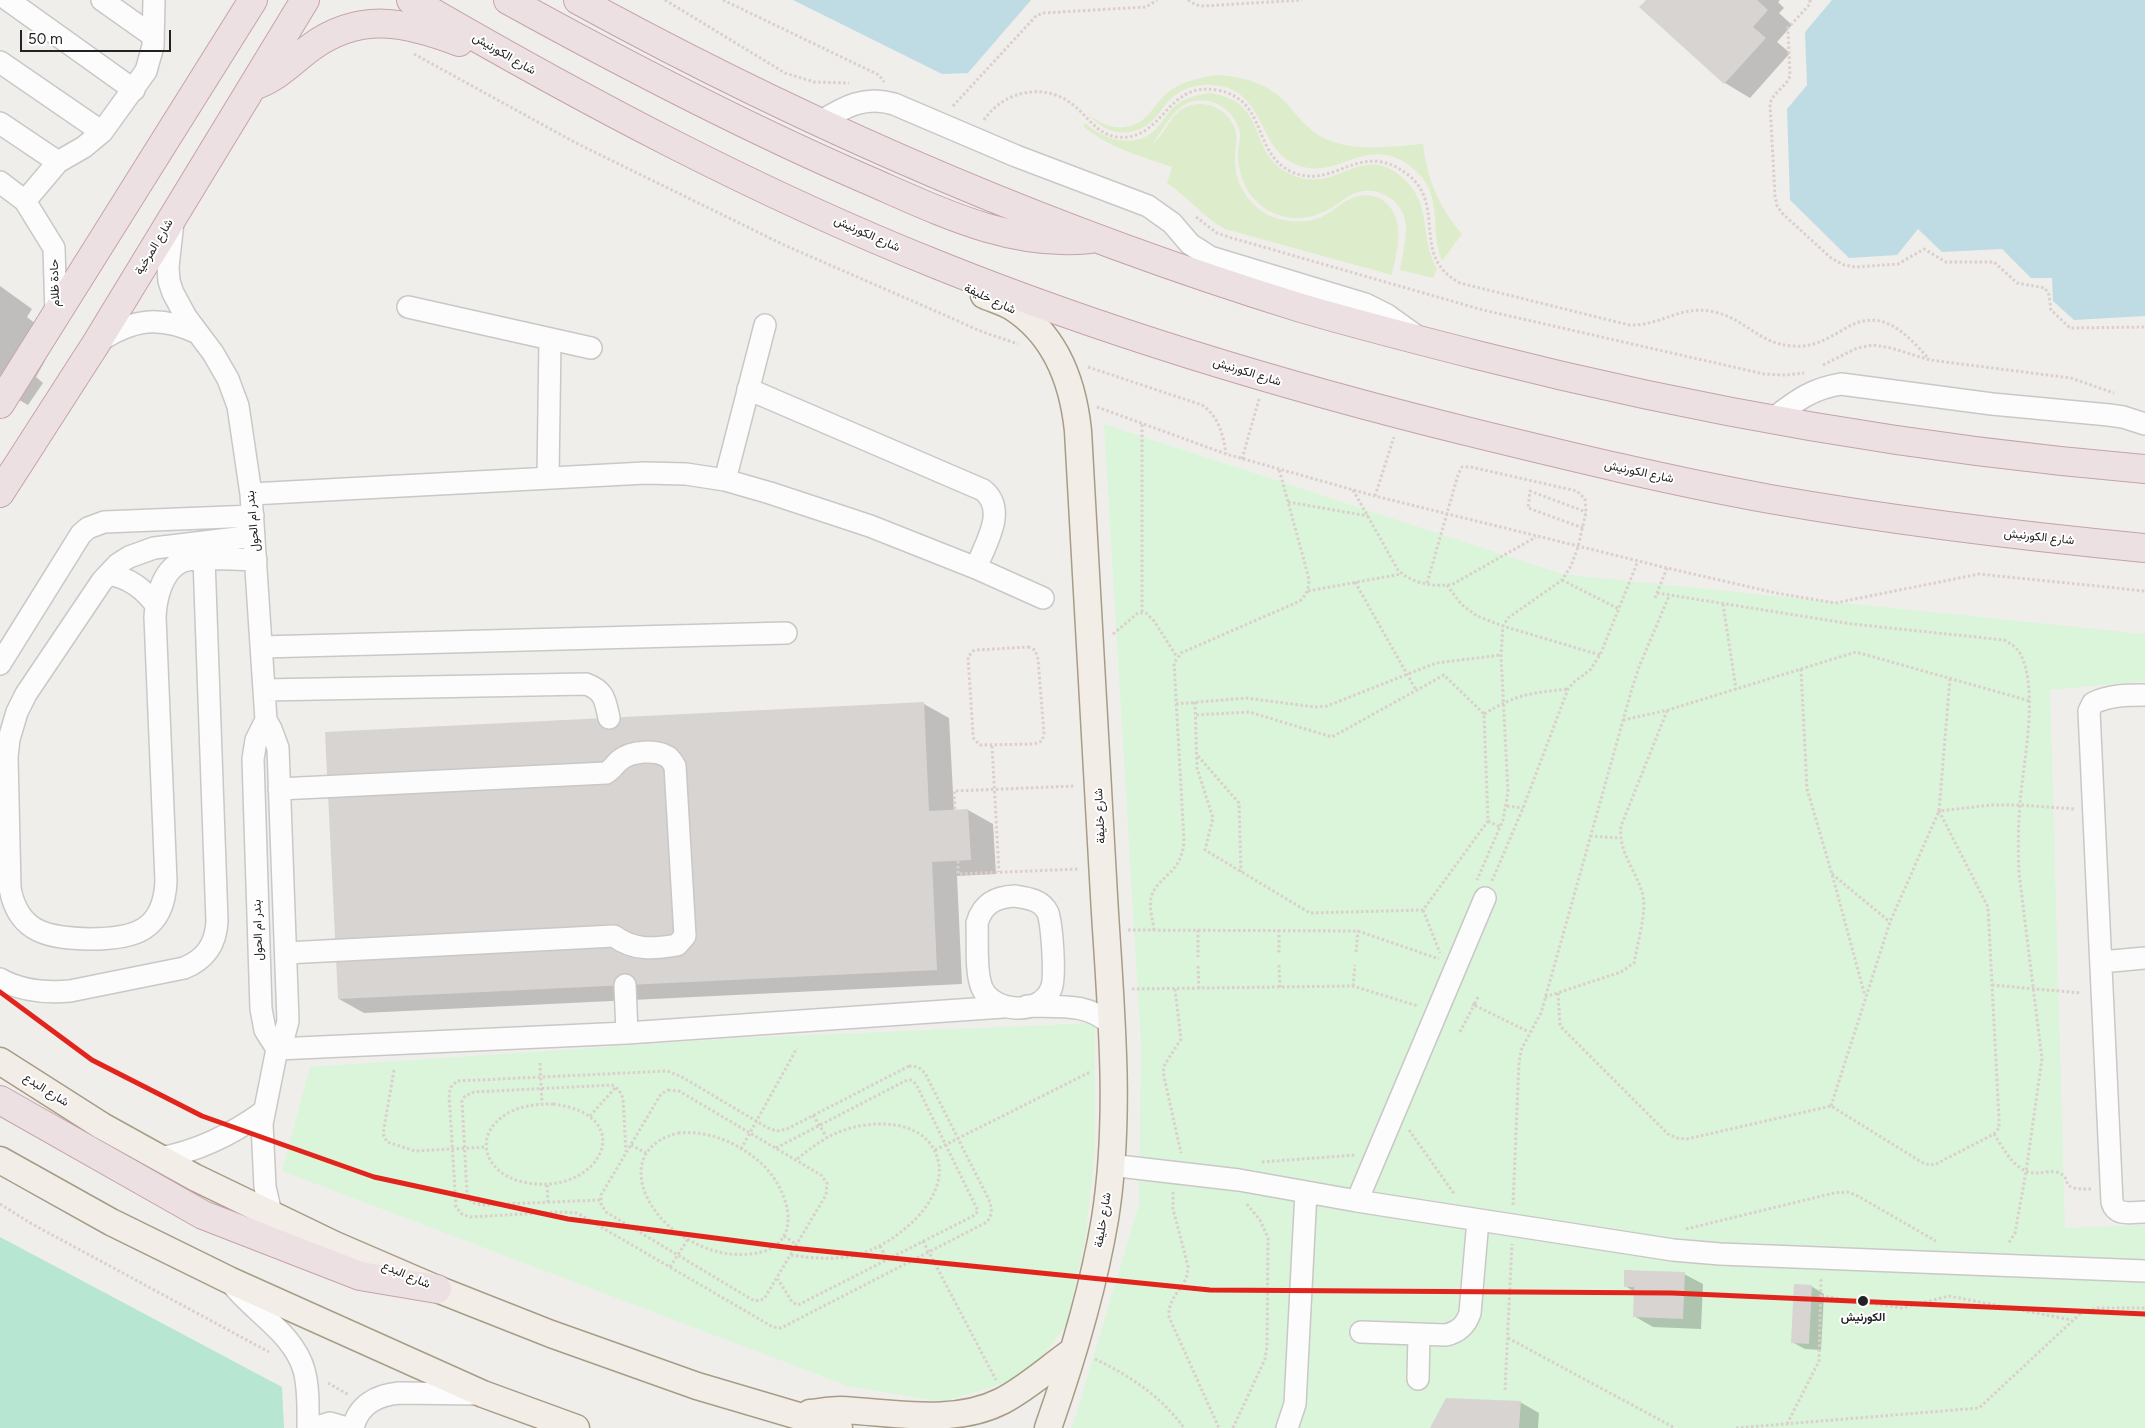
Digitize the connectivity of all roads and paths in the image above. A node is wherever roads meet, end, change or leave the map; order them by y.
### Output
1 (8, 0) edge
2 (102, 0) edge
3 (154, 0) edge
4 (232, 0) edge
5 (253, 0) edge
6 (305, 0) edge
7 (412, 0) edge
8 (508, 0) edge
9 (578, 0) edge
10 (665, 0) edge
11 (723, 0) edge
12 (1157, 0) edge
13 (1188, 0) edge
14 (1302, 0) edge
15 (1810, 0) edge
16 (153, 36) junction
17 (223, 47) junction
18 (411, 52) dead end
19 (502, 53) junction
20 (0, 62) edge
21 (857, 83) dead end
22 (881, 86) dead end
23 (251, 87) junction
24 (134, 90) junction
25 (953, 106) dead end
26 (984, 120) dead end
27 (820, 122) junction
28 (0, 123) edge
29 (102, 132) junction
30 (58, 162) junction
31 (2, 187) edge
32 (25, 201) junction
33 (175, 212) junction
34 (1192, 213) dead end
35 (1099, 238) junction
36 (935, 264) junction
37 (408, 307) dead end
38 (56, 315) junction
39 (765, 325) dead end
40 (2145, 327) edge
41 (983, 332) dead end
42 (198, 334) junction
43 (550, 339) junction
44 (97, 342) junction
45 (1426, 342) junction
46 (591, 348) dead end
47 (1930, 360) junction
48 (1816, 368) dead end
49 (1092, 369) dead end
50 (1810, 370) dead end
51 (1264, 378) junction
52 (748, 389) junction
53 (2120, 396) dead end
54 (0, 404) edge
55 (1089, 405) dead end
56 (1400, 415) junction
57 (1771, 420) junction
58 (1142, 424) junction
59 (2145, 424) edge
60 (1226, 454) junction
61 (1242, 459) junction
62 (1279, 469) junction
63 (2145, 469) edge
64 (548, 478) junction
65 (725, 480) junction
66 (1353, 490) junction
67 (0, 493) edge
68 (251, 494) junction
69 (1375, 496) junction
70 (1288, 502) junction
71 (1586, 512) junction
72 (1446, 514) junction
73 (1368, 516) junction
74 (253, 526) junction
75 (1583, 528) junction
76 (1537, 537) junction
77 (1578, 547) junction
78 (2145, 548) edge
79 (204, 559) junction
80 (256, 560) junction
81 (1638, 561) junction
82 (976, 568) junction
83 (1666, 568) junction
84 (109, 574) junction
85 (1402, 574) junction
86 (1562, 580) junction
87 (1355, 582) junction
88 (1427, 584) junction
89 (1447, 585) junction
90 (1308, 591) junction
91 (2145, 591) edge
92 (1657, 592) junction
93 (1669, 596) junction
94 (1043, 598) dead end
95 (1655, 598) dead end
96 (1723, 604) junction
97 (156, 605) junction
98 (1619, 609) junction
99 (1142, 612) junction
100 (1503, 626) junction
101 (786, 633) dead end
102 (1108, 640) dead end
103 (262, 647) junction
104 (1501, 655) junction
105 (1600, 655) junction
106 (1177, 657) junction
107 (0, 664) edge
108 (1801, 669) junction
109 (1408, 674) junction
110 (1950, 678) junction
111 (1568, 689) junction
112 (1736, 689) junction
113 (264, 690) junction
114 (1416, 690) junction
115 (2145, 695) edge
116 (2030, 701) junction
117 (1195, 702) junction
118 (1504, 702) junction
119 (1176, 704) junction
120 (1668, 710) junction
121 (1484, 714) junction
122 (1195, 715) junction
123 (8, 716) edge
124 (609, 718) dead end
125 (266, 720) junction
126 (1623, 720) junction
127 (992, 746) junction
128 (1197, 755) junction
129 (1098, 785) junction
130 (279, 789) junction
131 (994, 790) junction
132 (2020, 805) junction
133 (1506, 806) junction
134 (1523, 808) junction
135 (955, 809) dead end
136 (1939, 811) junction
137 (2094, 811) junction
138 (1488, 821) junction
139 (1500, 827) junction
140 (1590, 836) junction
141 (1619, 838) junction
142 (958, 861) dead end
143 (1103, 868) junction
144 (999, 872) junction
145 (1241, 872) junction
146 (1832, 874) junction
147 (1479, 893) junction
148 (1001, 897) junction
149 (1423, 910) junction
150 (1890, 922) junction
151 (1124, 930) dead end
152 (1154, 930) junction
153 (1198, 930) junction
154 (1279, 930) junction
155 (1358, 931) junction
156 (1446, 951) dead end
157 (1356, 952) dead end
158 (286, 953) junction
159 (1279, 955) dead end
160 (1198, 957) dead end
161 (2145, 958) edge
162 (1442, 960) junction
163 (2101, 962) junction
164 (1280, 965) dead end
165 (1354, 965) dead end
166 (1198, 966) dead end
167 (0, 979) edge
168 (625, 985) dead end
169 (1992, 985) junction
170 (1353, 986) junction
171 (1280, 987) junction
172 (1175, 988) junction
173 (1199, 988) junction
174 (1127, 989) dead end
175 (2033, 989) junction
176 (1558, 993) junction
177 (2102, 995) junction
178 (1478, 997) dead end
179 (1545, 997) junction
180 (1866, 997) junction
181 (1472, 1004) junction
182 (1027, 1006) junction
183 (1003, 1007) junction
184 (1422, 1007) dead end
185 (1112, 1026) junction
186 (1460, 1032) dead end
187 (1529, 1032) junction
188 (627, 1033) junction
189 (797, 1048) dead end
190 (277, 1049) junction
191 (1113, 1060) junction
192 (0, 1061) edge
193 (540, 1062) dead end
194 (394, 1070) dead end
195 (541, 1076) junction
196 (616, 1087) junction
197 (541, 1089) junction
198 (0, 1100) edge
199 (542, 1104) junction
200 (1831, 1106) junction
201 (1395, 1110) junction
202 (263, 1112) junction
203 (813, 1115) junction
204 (590, 1116) junction
205 (756, 1122) junction
206 (819, 1125) junction
207 (750, 1133) junction
208 (1994, 1134) junction
209 (827, 1138) junction
210 (958, 1139) junction
211 (631, 1145) junction
212 (946, 1145) junction
213 (486, 1147) junction
214 (464, 1148) junction
215 (775, 1148) junction
216 (452, 1149) junction
217 (742, 1149) junction
218 (935, 1150) junction
219 (626, 1153) junction
220 (646, 1153) junction
221 (1358, 1154) dead end
222 (160, 1158) junction
223 (0, 1160) edge
224 (796, 1160) junction
225 (1110, 1165) junction
226 (1180, 1172) junction
227 (2026, 1172) junction
228 (1239, 1180) junction
229 (547, 1185) junction
230 (2111, 1188) junction
231 (1306, 1192) junction
232 (1456, 1196) dead end
233 (600, 1200) junction
234 (1357, 1201) junction
235 (548, 1202) junction
236 (0, 1204) edge
237 (1504, 1205) dead end
238 (2145, 1212) edge
239 (271, 1213) junction
240 (1478, 1220) junction
241 (1513, 1225) junction
242 (1680, 1231) dead end
243 (784, 1236) junction
244 (688, 1239) junction
245 (923, 1241) junction
246 (1940, 1243) dead end
247 (797, 1245) junction
248 (2006, 1245) dead end
249 (880, 1246) junction
250 (929, 1252) junction
251 (791, 1254) junction
252 (678, 1255) junction
253 (1821, 1258) junction
254 (887, 1259) junction
255 (670, 1267) junction
256 (2145, 1271) edge
257 (778, 1278) junction
258 (229, 1280) junction
259 (437, 1289) junction
260 (1820, 1296) junction
261 (2145, 1308) edge
262 (2072, 1320) junction
263 (1361, 1332) dead end
264 (1419, 1334) junction
265 (1508, 1338) junction
266 (260, 1347) dead end
267 (1073, 1350) junction
268 (1418, 1379) dead end
269 (996, 1380) dead end
270 (1506, 1390) dead end
271 (483, 1394) junction
272 (792, 1415) junction
273 (1787, 1425) junction
274 (308, 1428) edge
275 (314, 1428) edge
276 (347, 1428) edge
277 (353, 1428) edge
278 (576, 1428) edge
279 (839, 1428) edge
280 (1048, 1428) edge
281 (1184, 1428) edge
282 (1219, 1428) edge
283 (1233, 1428) edge
284 (1287, 1428) edge
285 (1675, 1428) edge
286 (1736, 1428) edge

1 - 24 street
2 - 16 street
3 - 16 street
4 - 17 highway
5 - 17 highway
6 - 23 highway, شارع المرخية
7 - 19 highway, شارع الكورنيش
8 - 35 highway
9 - 27 highway
10 - 21 path
11 - 22 path
12 - 25 path
13 - 14 path
15 - 40 path
16 - 24 street
17 - 38 highway
18 - 41 path
19 - 23 highway
19 - 36 highway, شارع الكورنيش
20 - 29 street
23 - 33 highway, شارع المرخية
24 - 29 street
26 - 47 path
27 - 35 highway
27 - 45 street
28 - 30 street
29 - 30 street
30 - 32 street
31 - 32 street, حادة ظلام
32 - 38 street, حادة ظلام
33 - 42 street, بندر ام الحول
33 - 44 highway, شارع المرخية
34 - 50 path
35 - 45 highway
36 - 51 highway, شارع الكورنيش
36 - 129 main road, شارع خليفة
37 - 43 street
38 - 54 highway
39 - 52 street
42 - 44 street
42 - 68 street, بندر ام الحول
43 - 46 street
43 - 64 street
44 - 67 highway, شارع المرخية
45 - 57 highway
47 - 48 path
47 - 53 path
49 - 60 path
51 - 56 highway, شارع الكورنيش
51 - 61 path
52 - 65 street
52 - 82 street
55 - 58 path
56 - 69 path
56 - 78 highway, شارع الكورنيش
57 - 59 street
57 - 63 highway
58 - 60 path
58 - 99 path
60 - 61 path
61 - 62 path
62 - 66 path
62 - 70 path
64 - 65 street
64 - 68 street
65 - 82 street
66 - 69 path
66 - 73 path
68 - 74 street, بندر ام الحول
69 - 72 path
70 - 73 path
70 - 90 path
71 - 72 path
71 - 75 path
71 - 75 path
72 - 76 path
72 - 88 path
73 - 85 path
74 - 80 street, بندر ام الحول
74 - 84 street
74 - 107 street
75 - 77 path
76 - 77 path
76 - 89 path
77 - 81 path
77 - 86 path
79 - 80 street
79 - 97 street
79 - 167 street
80 - 103 street, بندر ام الحول
81 - 83 path
81 - 98 path
82 - 94 street
83 - 91 path
83 - 92 path
84 - 97 street
84 - 123 street
85 - 87 path
85 - 88 path
86 - 98 path
86 - 100 path
87 - 90 path
87 - 109 path
88 - 89 path
89 - 100 path
90 - 106 path
92 - 93 path
92 - 95 path
93 - 96 path
93 - 126 path
96 - 112 path
96 - 116 path
97 - 123 street
98 - 105 path
99 - 102 path
99 - 106 path
100 - 104 path
100 - 105 path
101 - 103 street
103 - 113 street, بندر ام الحول
104 - 109 path
104 - 118 path
105 - 111 path
106 - 119 path
108 - 110 path
108 - 112 path
108 - 146 path
109 - 114 path
109 - 117 path
110 - 116 path
110 - 136 path
111 - 118 path
111 - 134 path
112 - 120 path
113 - 124 street
113 - 125 street, بندر ام الحول
114 - 121 path
114 - 122 path
115 - 137 street
116 - 132 path
117 - 119 path
117 - 122 path
118 - 121 path
118 - 133 path
119 - 152 path
120 - 126 path
120 - 141 path
121 - 138 path
122 - 128 path
125 - 130 street, بندر ام الحول
125 - 190 street, بندر ام الحول
126 - 140 path
127 - 127 path
127 - 131 path
128 - 145 path
128 - 145 path
129 - 131 path
129 - 143 main road, شارع خليفة
130 - 158 street, بندر ام الحول
130 - 158 street
131 - 135 path
131 - 144 path
132 - 136 path
132 - 137 path
132 - 175 path
133 - 134 path
133 - 139 path
134 - 147 path
136 - 150 path
136 - 169 path
137 - 163 street
138 - 139 path
138 - 149 path
139 - 147 path
140 - 141 path
140 - 179 path
141 - 176 path
142 - 144 path
143 - 144 path
143 - 185 main road, شارع خليفة
144 - 148 path
145 - 149 path
146 - 150 path
146 - 180 path
147 - 201 street
148 - 182 street
148 - 183 street
149 - 162 path
150 - 180 path
151 - 152 path
152 - 153 path
153 - 154 path
153 - 160 path
154 - 155 path
154 - 159 path
155 - 157 path
155 - 162 path
156 - 162 path
158 - 190 street, بندر ام الحول
161 - 163 street
163 - 177 street
164 - 171 path
165 - 170 path
166 - 173 path
168 - 188 street
169 - 175 path
169 - 208 path
170 - 171 path
170 - 184 path
171 - 173 path
172 - 173 path
172 - 174 path
172 - 226 path
175 - 177 path
175 - 227 path
176 - 179 path
176 - 200 path
177 - 230 street
178 - 181 path
179 - 187 path
180 - 200 path
181 - 186 path
181 - 187 path
182 - 183 street
182 - 185 street
183 - 188 street
185 - 191 main road, شارع خليفة
187 - 237 path
188 - 190 street
189 - 205 path
190 - 202 street, بندر ام الحول
191 - 210 path
191 - 225 main road, شارع خليفة
192 - 222 main road, شارع البدع
193 - 195 path
194 - 216 path
195 - 197 path
195 - 205 path
195 - 216 path
196 - 197 path
196 - 204 path
196 - 219 path
197 - 199 path
197 - 214 path
198 - 259 highway
199 - 204 path
199 - 213 path
200 - 208 path
201 - 232 path
201 - 234 street
202 - 222 street
202 - 239 street, بندر ام الحول
203 - 205 path
203 - 206 path
203 - 210 path
204 - 229 path
205 - 207 path
206 - 209 path
206 - 212 path
206 - 215 path
207 - 211 path
207 - 215 path
207 - 217 path
208 - 227 path
209 - 218 path
209 - 224 path
210 - 212 path
210 - 250 path
211 - 219 path
211 - 220 path
212 - 218 path
212 - 245 path
213 - 214 path
213 - 229 path
214 - 216 path
214 - 235 path
215 - 224 path
216 - 255 path
217 - 220 path
217 - 243 path
218 - 249 path
219 - 233 path
220 - 244 path
221 - 228 path
222 - 239 main road, شارع البدع
223 - 258 main road
224 - 247 path
225 - 226 street
225 - 267 main road, شارع خليفة
226 - 228 street
226 - 282 path
227 - 230 path
227 - 248 path
228 - 231 street
228 - 283 path
229 - 235 path
230 - 238 street
231 - 234 street
231 - 284 street
233 - 235 path
233 - 252 path
234 - 240 street
236 - 266 path
239 - 259 main road, شارع البدع
240 - 241 street
240 - 264 street
241 - 253 street
241 - 265 path
242 - 246 path
243 - 244 path
243 - 247 path
244 - 252 path
245 - 250 path
245 - 254 path
247 - 251 path
249 - 251 path
249 - 254 path
250 - 255 path
250 - 269 path
251 - 257 path
252 - 255 path
252 - 257 path
253 - 256 street
253 - 260 path
254 - 257 path
258 - 271 main road
258 - 274 street
259 - 272 main road, شارع البدع
260 - 262 path
260 - 273 path
261 - 262 path
262 - 273 path
263 - 264 street
264 - 268 street
265 - 270 path
265 - 285 path
267 - 272 main road
267 - 280 main road, شارع خليفة
267 - 281 path
271 - 277 street
271 - 278 main road
272 - 279 main road, شارع البدع
273 - 286 path
275 - 276 street

